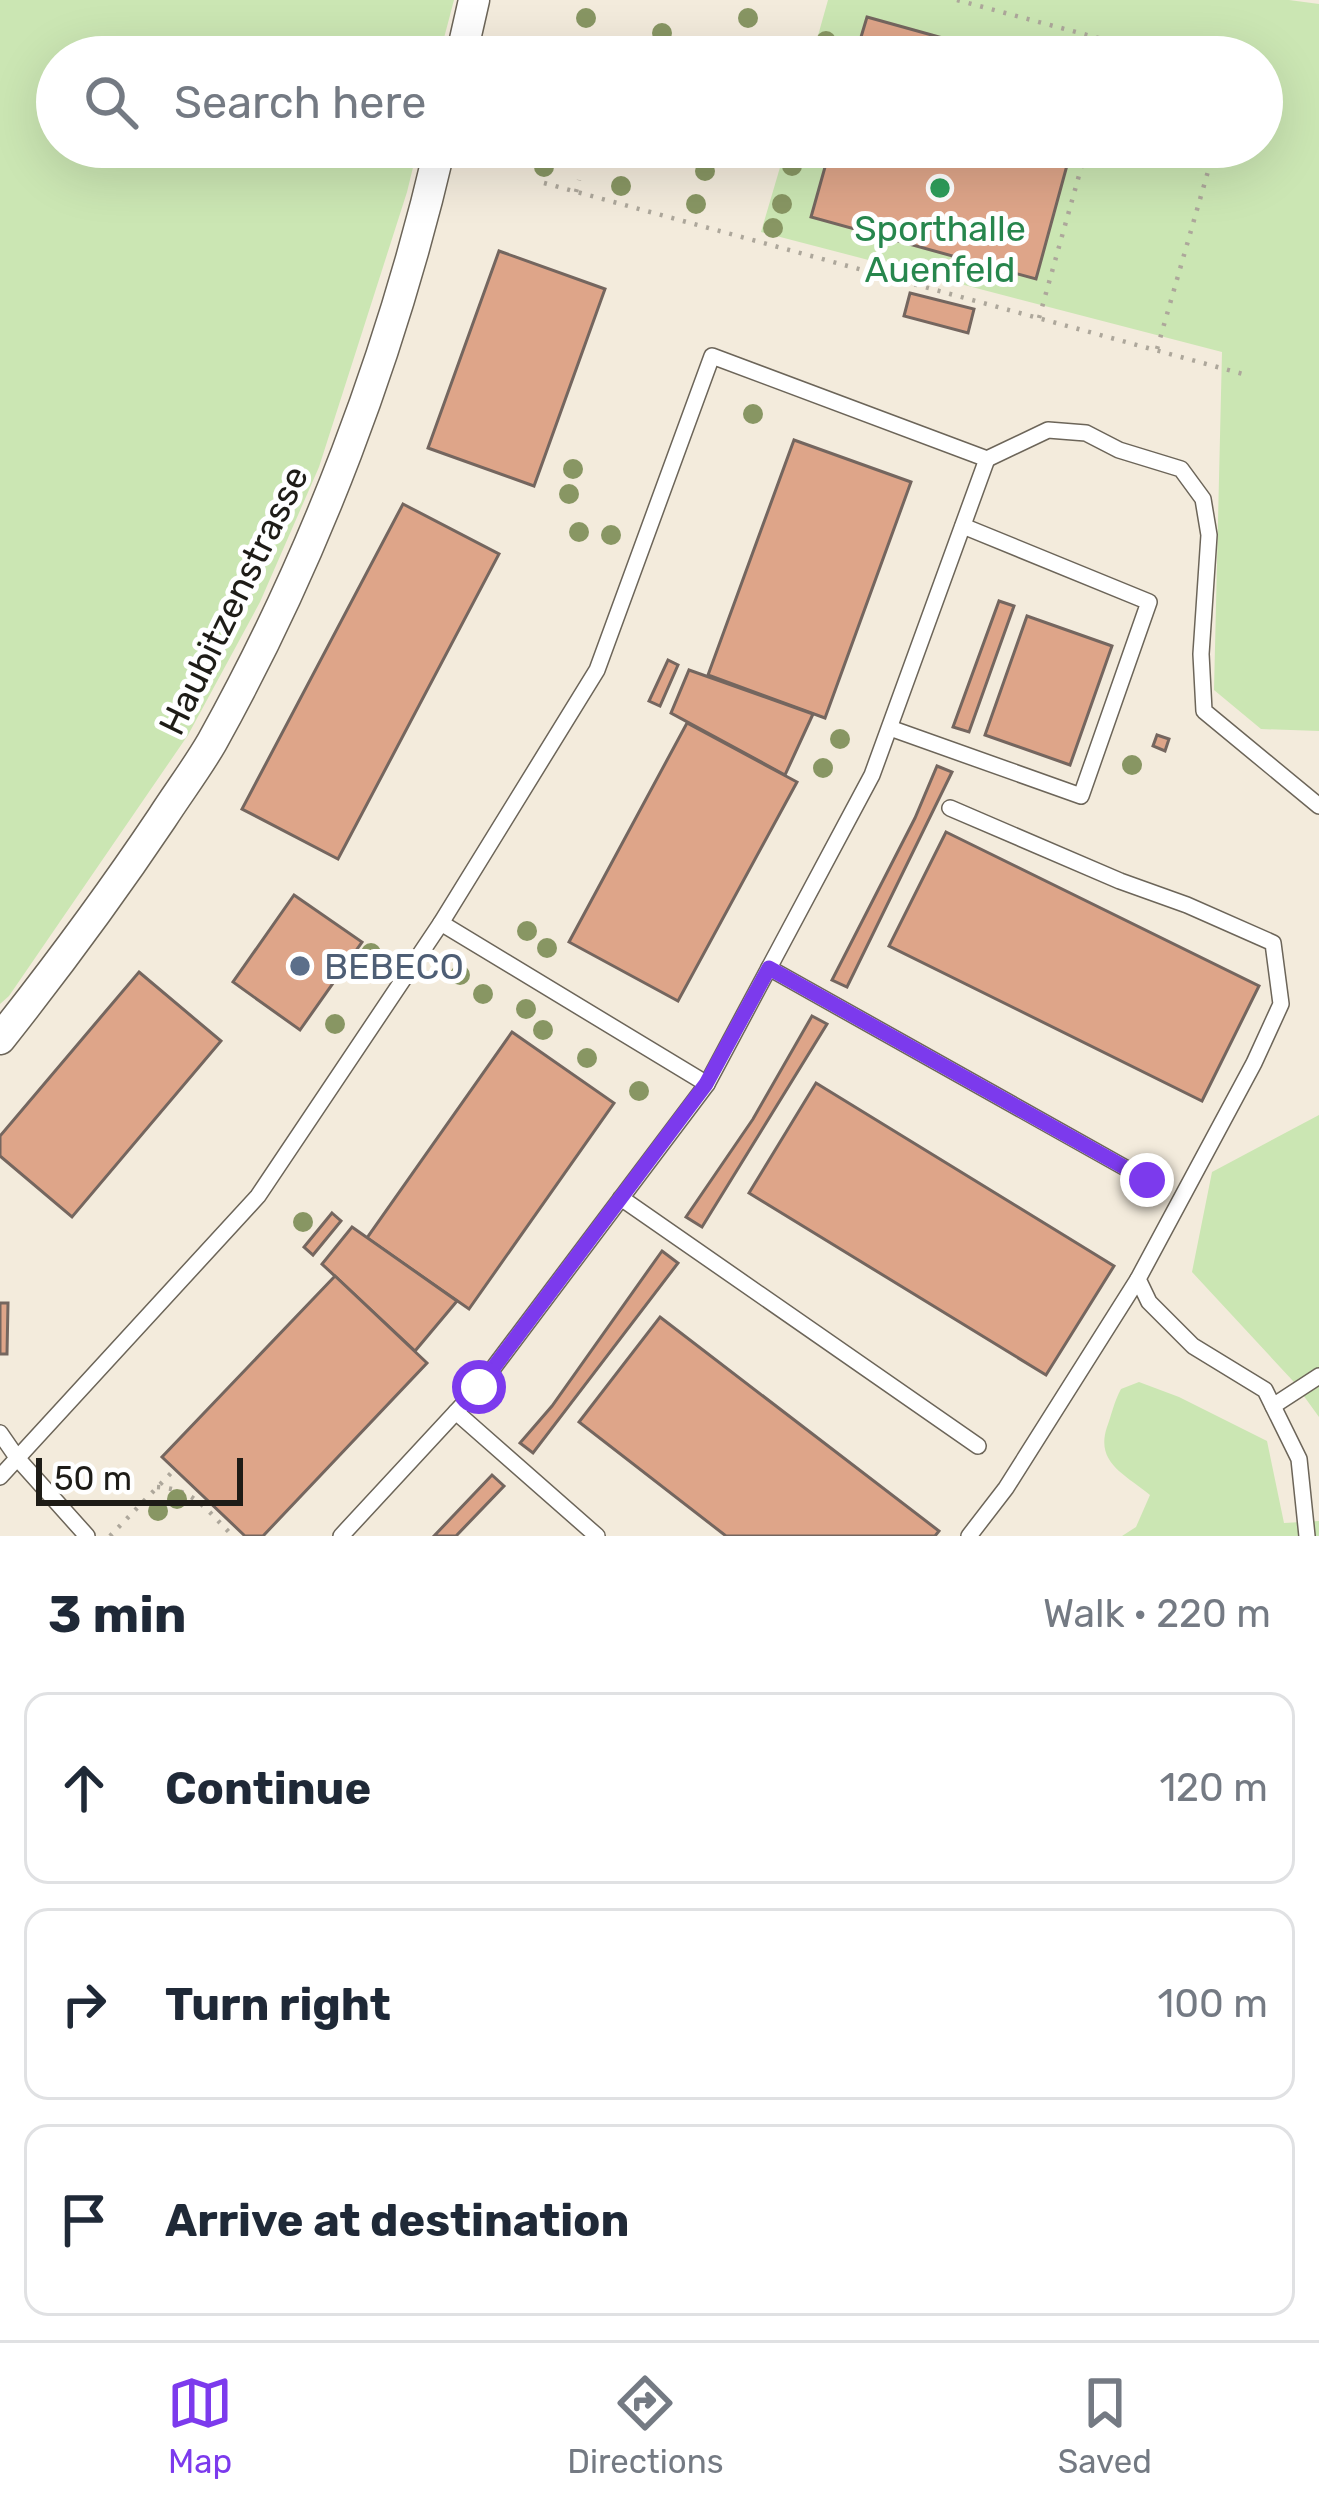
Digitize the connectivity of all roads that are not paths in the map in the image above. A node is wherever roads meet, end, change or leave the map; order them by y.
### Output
1 (474, 0) edge
2 (466, 36) edge
3 (435, 168) edge
4 (987, 459) junction
5 (963, 526) junction
6 (890, 728) junction
7 (1319, 806) edge
8 (950, 808) dead end
9 (441, 923) junction
10 (769, 968) junction
11 (0, 1039) edge
12 (706, 1084) junction
13 (1147, 1180) dead end
14 (621, 1198) junction
15 (1138, 1279) junction
16 (1319, 1376) edge
17 (1273, 1406) junction
18 (456, 1412) junction
19 (0, 1433) edge
20 (0, 1444) edge
21 (978, 1446) dead end
22 (18, 1459) junction
23 (0, 1478) edge
24 (87, 1536) edge
25 (341, 1536) edge
26 (597, 1536) edge
27 (969, 1536) edge
28 (1307, 1536) edge

1 - 2 street
3 - 11 street, Haubitzenstrasse
4 - 5 lane
4 - 7 lane
4 - 9 lane
5 - 6 lane
5 - 6 lane
6 - 10 lane
8 - 15 lane
9 - 12 lane
9 - 22 lane
10 - 12 lane
10 - 13 lane
12 - 14 lane
14 - 18 lane
14 - 21 lane
15 - 17 lane
15 - 27 lane
16 - 17 lane
17 - 28 lane
18 - 25 lane
18 - 26 lane
19 - 22 lane
20 - 22 lane
22 - 23 lane
22 - 24 lane

